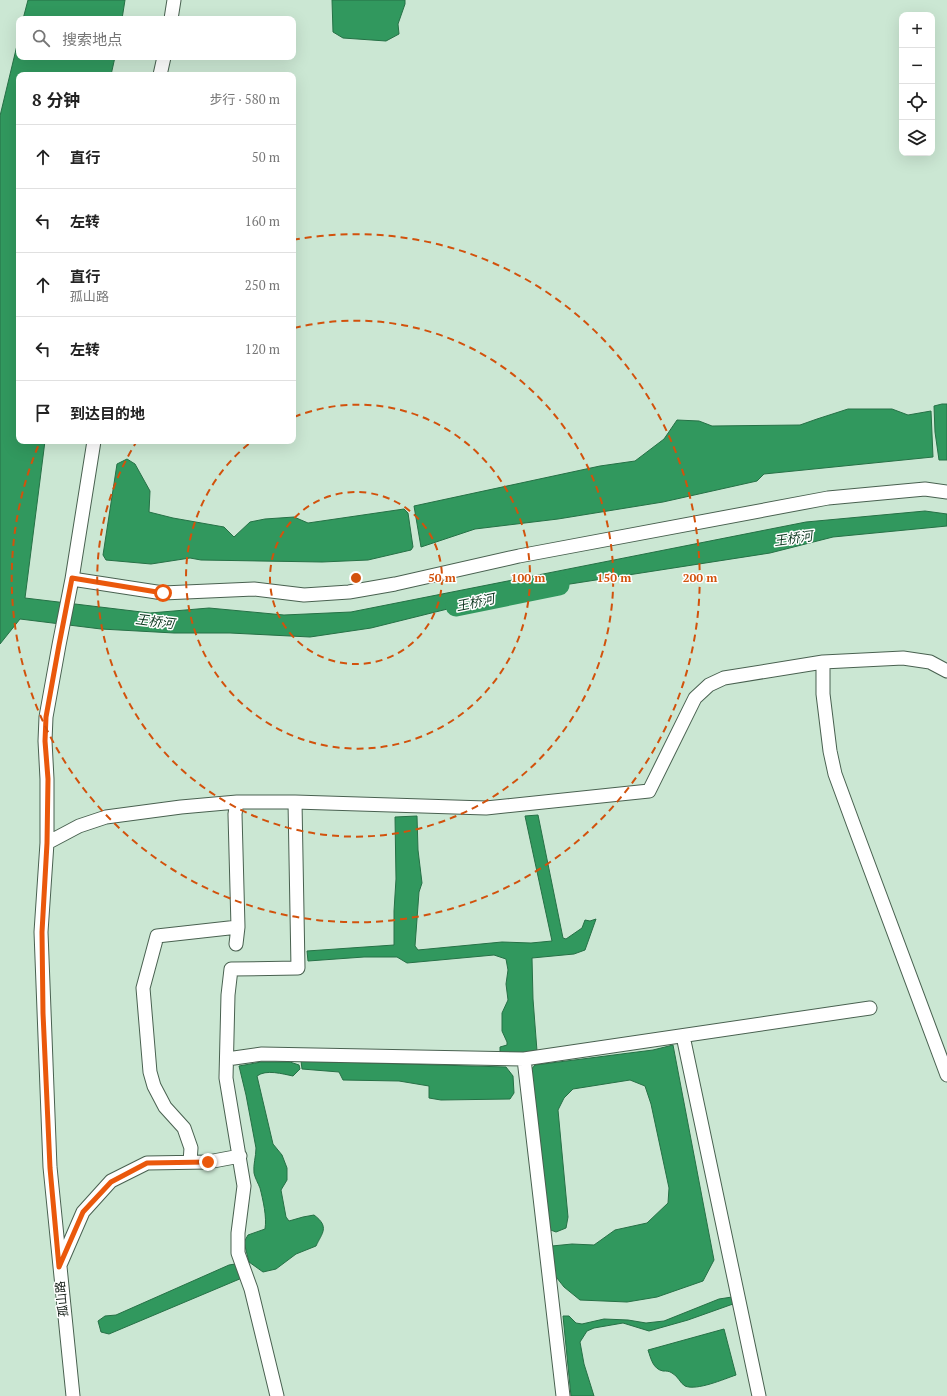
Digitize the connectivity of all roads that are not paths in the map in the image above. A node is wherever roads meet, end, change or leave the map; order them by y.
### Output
1 (174, 0) edge
2 (171, 16) edge
3 (163, 60) edge
4 (161, 72) edge
5 (94, 444) edge
6 (947, 492) edge
7 (72, 578) junction
8 (823, 662) junction
9 (947, 671) edge
10 (236, 802) junction
11 (295, 802) junction
12 (47, 843) junction
13 (238, 927) junction
14 (236, 944) dead end
15 (870, 1008) dead end
16 (683, 1036) junction
17 (227, 1059) junction
18 (524, 1059) junction
19 (947, 1074) edge
20 (240, 1156) junction
21 (190, 1162) junction
22 (59, 1267) junction
23 (72, 1396) edge
24 (277, 1396) edge
25 (563, 1396) edge
26 (759, 1396) edge

1 - 2 street
3 - 4 street
5 - 7 street, 孤山路
6 - 7 street
7 - 12 street, 孤山路
8 - 9 street
8 - 11 street
8 - 19 street
10 - 11 street
10 - 12 street
10 - 13 street
11 - 17 street
12 - 22 street, 孤山路
13 - 14 street
13 - 21 street
15 - 16 street
16 - 18 street
16 - 26 street
17 - 18 street
17 - 20 street
18 - 25 street
20 - 21 street
20 - 24 street
21 - 22 street
22 - 23 street, 孤山路

